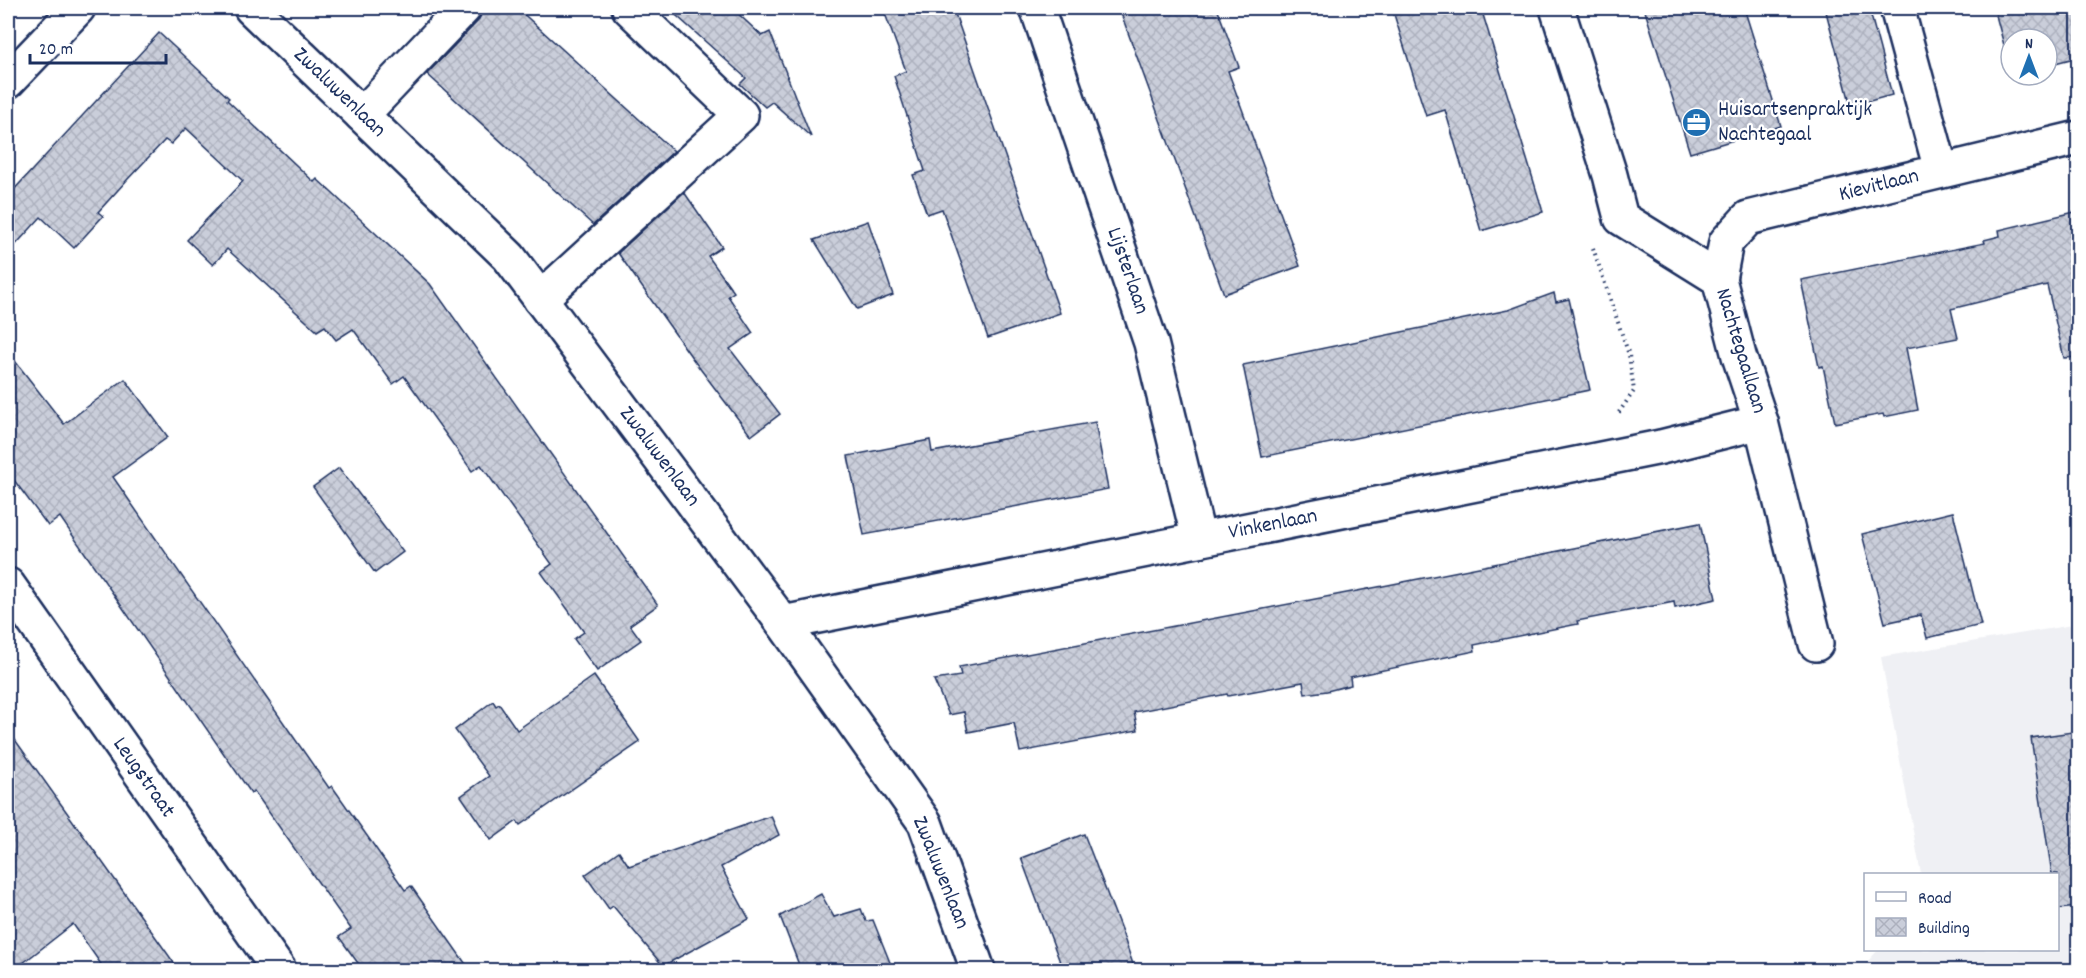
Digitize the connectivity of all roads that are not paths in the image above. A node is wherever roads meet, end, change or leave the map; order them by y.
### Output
1 (78, 8) edge
2 (251, 8) edge
3 (464, 8) edge
4 (629, 8) edge
5 (1037, 8) edge
6 (1557, 8) edge
7 (1897, 8) edge
8 (8, 81) edge
9 (362, 115) junction
10 (2079, 138) edge
11 (1941, 170) junction
12 (1719, 279) junction
13 (540, 298) junction
14 (1761, 422) junction
15 (1199, 540) junction
16 (8, 585) edge
17 (783, 623) junction
18 (1816, 644) dead end
19 (279, 970) edge
20 (978, 970) edge

1 - 8 street
2 - 9 street, Zwaluwenlaan
3 - 9 street
4 - 13 street
5 - 15 street, Lijsterlaan
6 - 12 street, Nachtegaallaan
7 - 11 street
9 - 13 street, Zwaluwenlaan
10 - 11 street, Kievitlaan
11 - 12 street, Kievitlaan
12 - 14 street, Nachtegaallaan
13 - 17 street, Zwaluwenlaan
14 - 15 street, Vinkenlaan
14 - 18 street, Nachtegaallaan
15 - 17 street, Vinkenlaan
16 - 19 street, Leugstraat
17 - 20 street, Zwaluwenlaan

